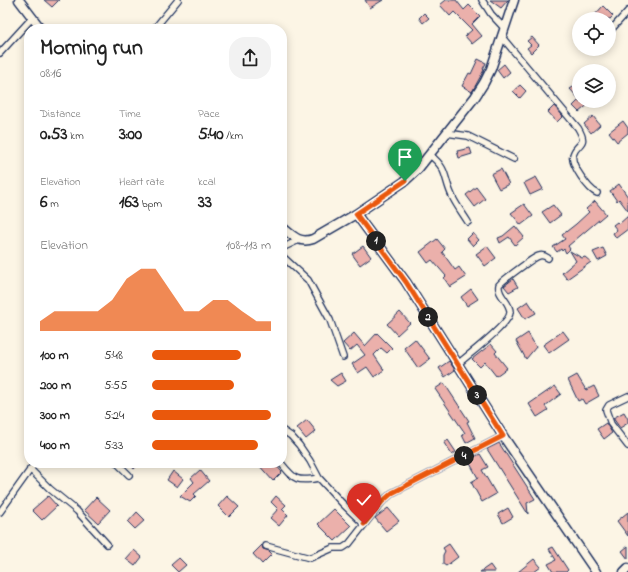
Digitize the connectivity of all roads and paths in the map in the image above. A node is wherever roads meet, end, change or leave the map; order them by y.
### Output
1 (19, 0) edge
2 (178, 0) edge
3 (482, 0) edge
4 (514, 0) edge
5 (628, 11) edge
6 (32, 16) junction
7 (25, 24) edge
8 (38, 24) edge
9 (158, 24) edge
10 (616, 24) edge
11 (24, 25) edge
12 (504, 28) junction
13 (501, 36) junction
14 (0, 53) edge
15 (446, 133) junction
16 (430, 155) junction
17 (514, 159) dead end
18 (597, 193) dead end
19 (356, 214) junction
20 (468, 222) dead end
21 (287, 231) edge
22 (299, 240) junction
23 (287, 246) edge
24 (548, 258) dead end
25 (287, 261) edge
26 (343, 358) dead end
27 (458, 364) junction
28 (628, 396) edge
29 (287, 433) edge
30 (503, 436) junction
31 (628, 446) edge
32 (122, 468) edge
33 (286, 468) edge
34 (30, 469) joint
35 (129, 476) dead end
36 (319, 478) junction
37 (0, 512) edge
38 (364, 524) junction
39 (107, 544) dead end
40 (266, 546) dead end
41 (628, 568) edge
42 (596, 572) edge
43 (624, 572) edge

1 - 6 street
2 - 9 street
3 - 12 street
4 - 12 street
5 - 10 street
6 - 7 street
6 - 8 street
11 - 14 street
12 - 13 street
13 - 15 street
13 - 18 street
15 - 16 street
15 - 17 street
16 - 19 street
16 - 20 street
19 - 22 street
19 - 27 street
21 - 22 street
22 - 23 street
24 - 27 street
25 - 26 street
27 - 30 street
28 - 31 street
29 - 36 street
30 - 38 street
30 - 42 street
32 - 35 street
33 - 36 street
34 - 37 street
34 - 39 street
36 - 38 street
38 - 40 street
41 - 43 street

